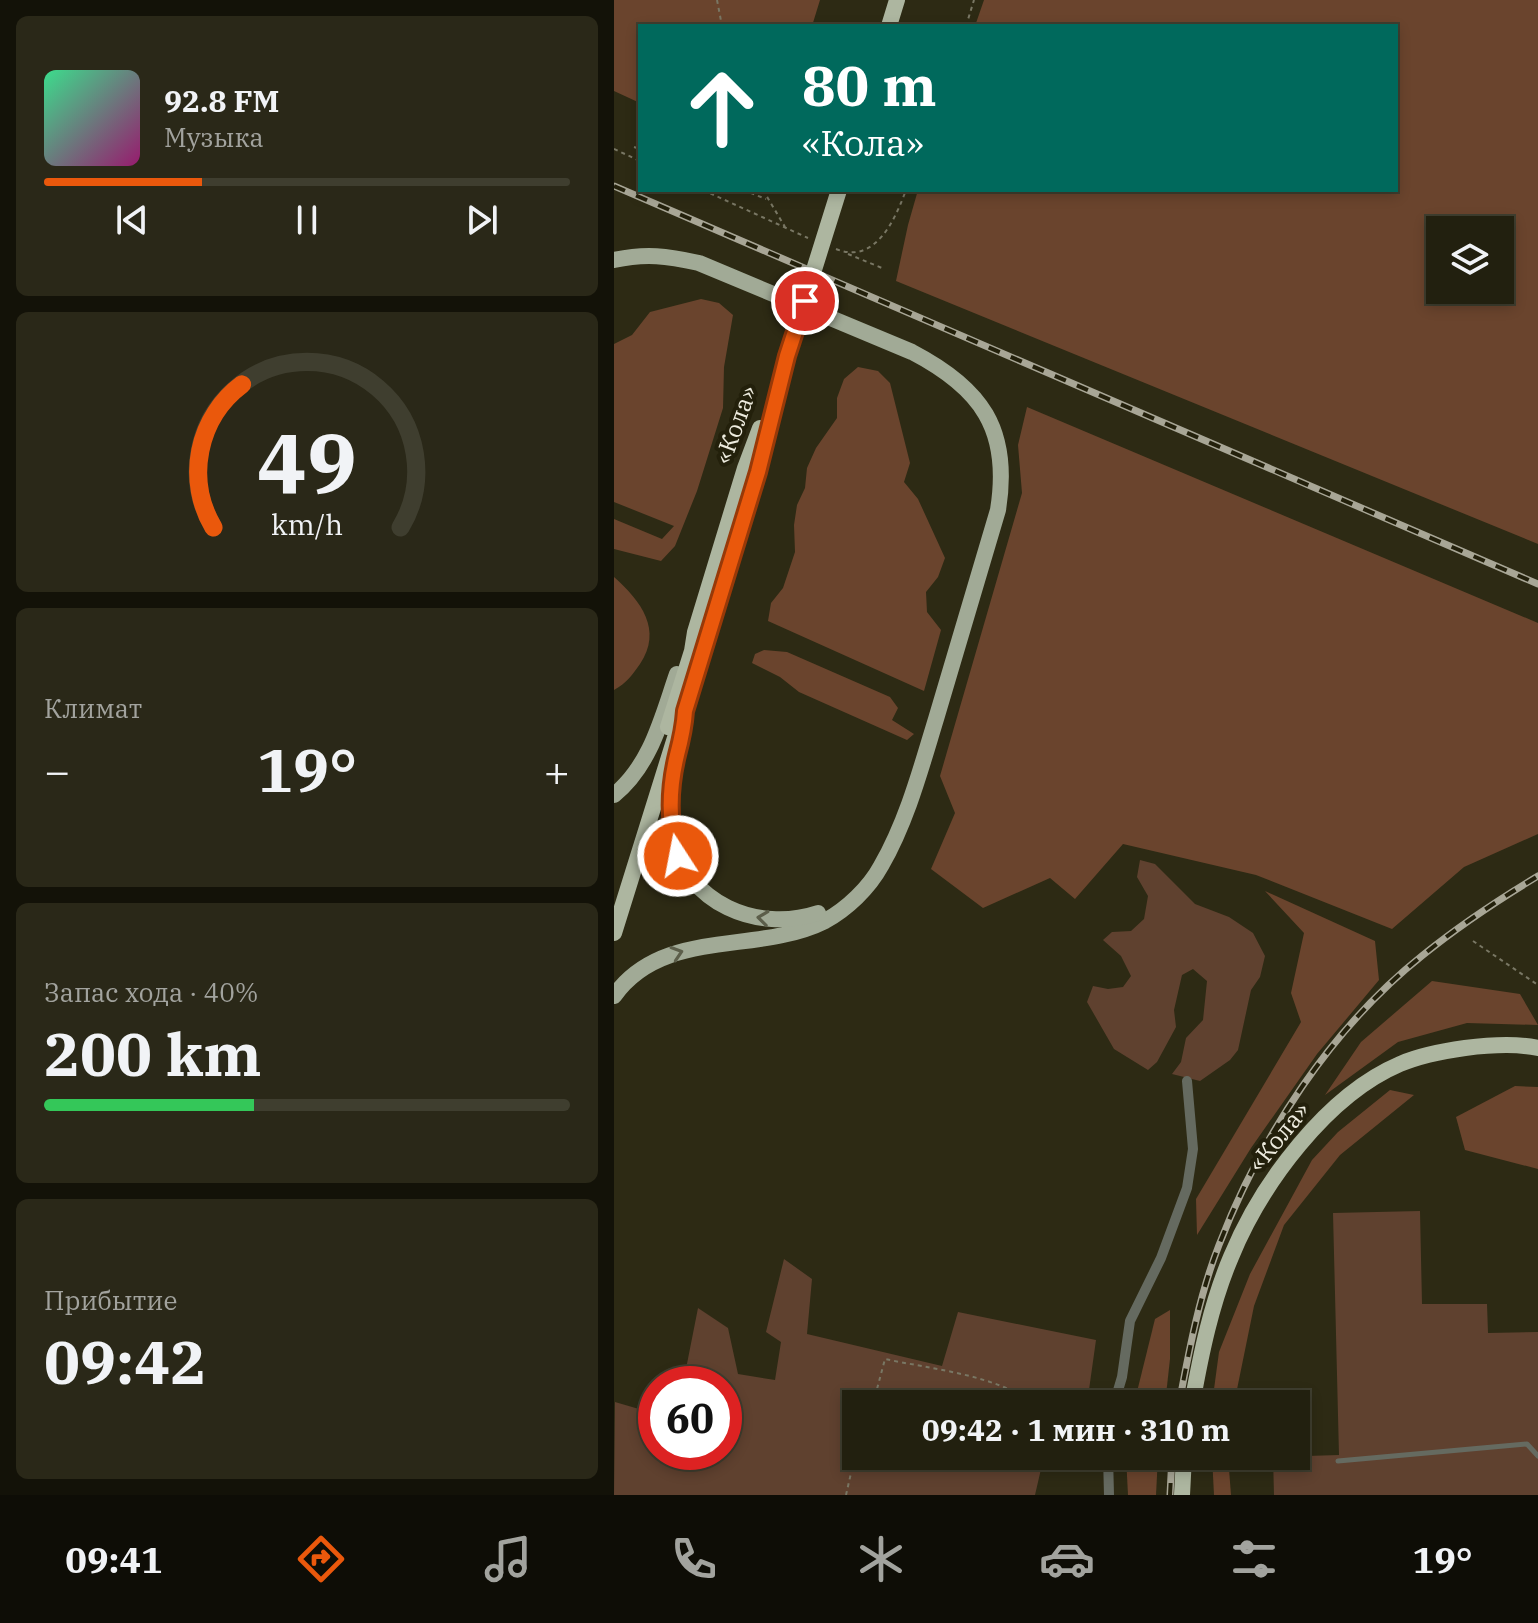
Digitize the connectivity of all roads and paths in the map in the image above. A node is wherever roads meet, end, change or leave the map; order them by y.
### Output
1 (717, 0) edge
2 (897, 0) edge
3 (974, 0) edge
4 (722, 24) edge
5 (890, 24) edge
6 (967, 24) edge
7 (634, 147) dead end
8 (638, 148) edge
9 (614, 149) edge
10 (638, 160) edge
11 (748, 192) edge
12 (764, 192) edge
13 (838, 192) edge
14 (767, 200) junction
15 (786, 228) dead end
16 (847, 253) dead end
17 (614, 260) edge
18 (882, 268) dead end
19 (787, 356) junction
20 (695, 632) junction
21 (685, 711) junction
22 (614, 795) edge
23 (863, 891) junction
24 (614, 906) edge
25 (614, 933) edge
26 (1473, 941) dead end
27 (1538, 985) edge
28 (614, 996) edge
29 (1538, 1048) edge
30 (1187, 1081) dead end
31 (877, 1390) edge
32 (1011, 1390) edge
33 (1118, 1390) edge
34 (1195, 1390) edge
35 (1538, 1456) edge
36 (1338, 1461) dead end
37 (852, 1470) edge
38 (1108, 1470) edge
39 (1183, 1470) edge
40 (846, 1495) edge
41 (1109, 1495) edge
42 (1182, 1495) edge

1 - 4 path
2 - 5 highway
3 - 6 path
7 - 8 path
9 - 10 path
11 - 14 path
12 - 14 path
13 - 19 highway, bridge
14 - 15 path
16 - 18 path
17 - 23 main road
19 - 20 highway, «Кола»
19 - 21 highway, «Кола»
20 - 22 main road
20 - 24 highway, «Кола»
23 -> 21 main road
21 - 25 highway, «Кола»
28 -> 23 main road
26 - 27 path
29 - 34 highway, «Кола»
30 - 33 street
31 - 32 path
35 - 36 lane
37 - 40 path
38 - 41 street
39 - 42 highway

